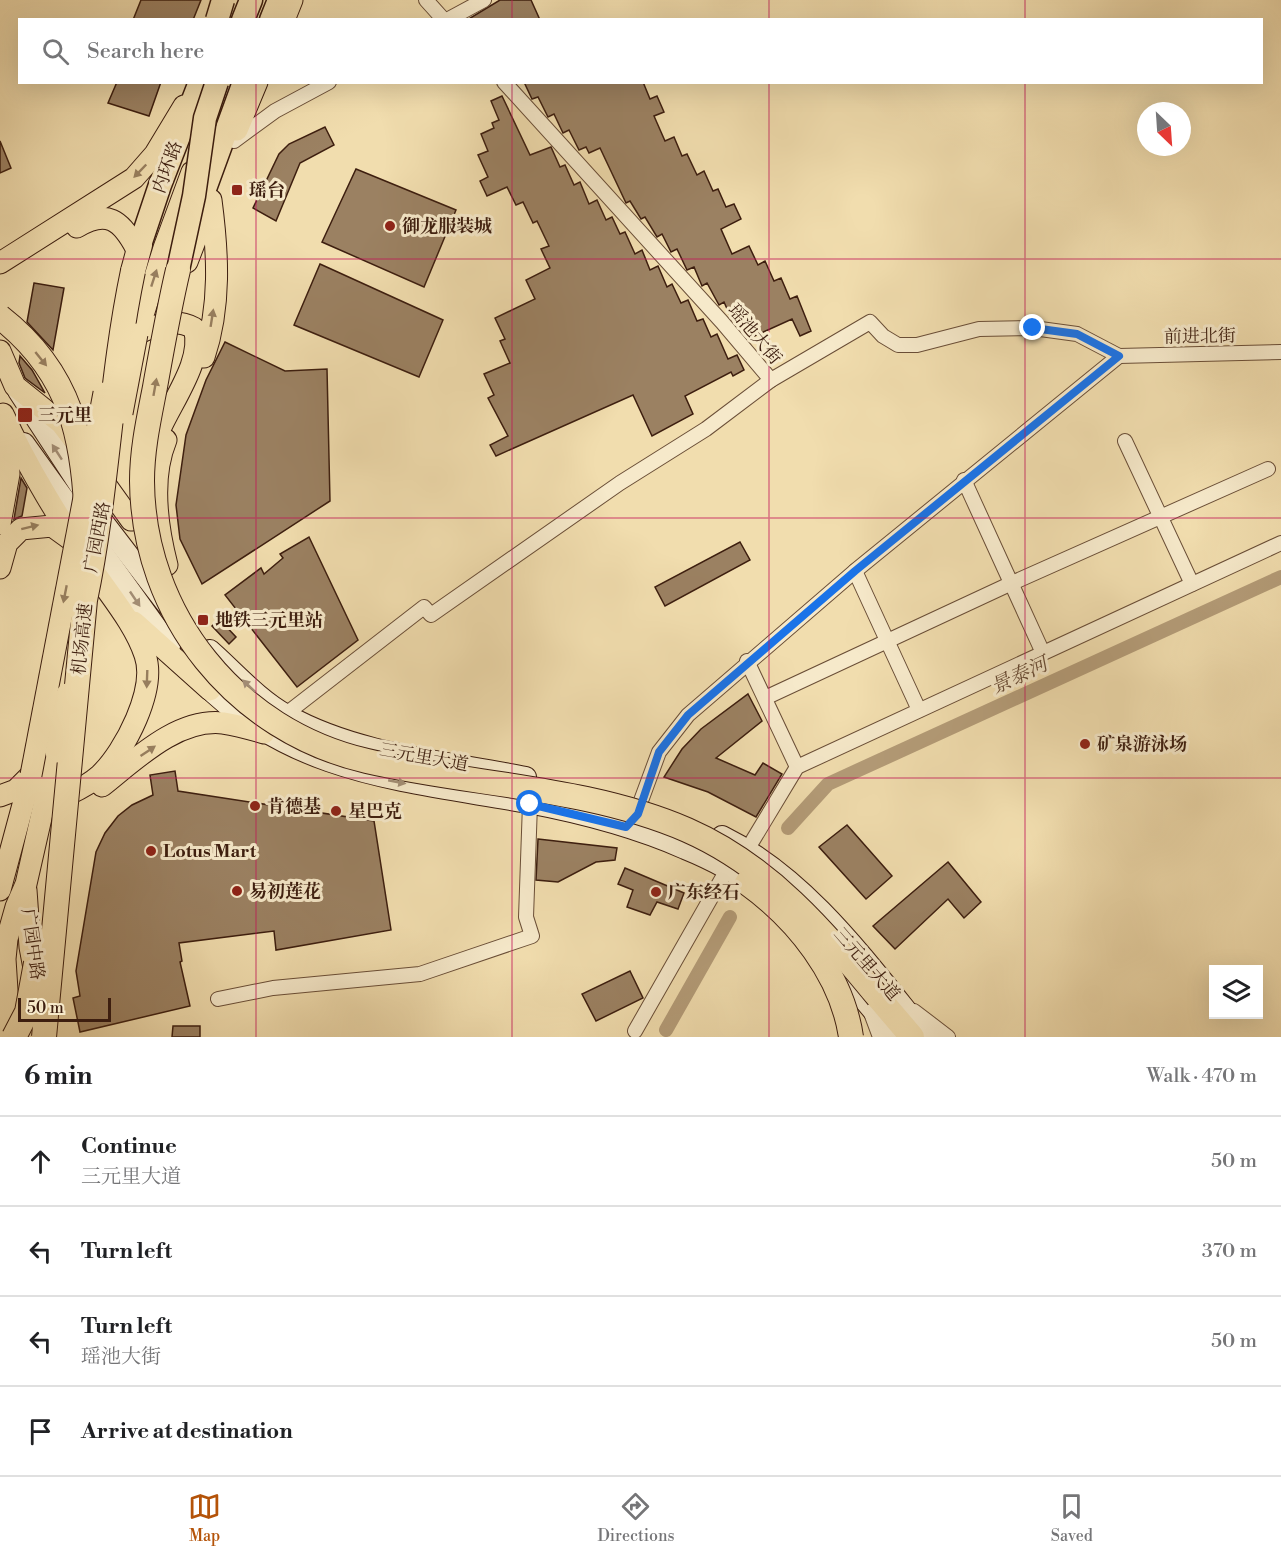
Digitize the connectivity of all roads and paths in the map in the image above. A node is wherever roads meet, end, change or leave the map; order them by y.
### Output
1 (251, 0) edge
2 (261, 0) edge
3 (281, 0) edge
4 (292, 0) edge
5 (426, 0) edge
6 (484, 0) edge
7 (244, 18) edge
8 (254, 18) edge
9 (272, 18) edge
10 (283, 18) edge
11 (284, 18) edge
12 (443, 18) edge
13 (449, 18) edge
14 (216, 84) edge
15 (227, 84) edge
16 (243, 84) edge
17 (256, 84) edge
18 (325, 84) edge
19 (506, 84) edge
20 (194, 89) edge
21 (232, 142) junction
22 (211, 200) junction
23 (138, 246) junction
24 (0, 263) edge
25 (178, 270) junction
26 (0, 274) edge
27 (0, 317) edge
28 (127, 332) junction
29 (0, 351) edge
30 (1281, 352) edge
31 (1119, 356) junction
32 (0, 367) edge
33 (771, 380) junction
34 (15, 386) junction
35 (2, 412) edge
36 (1125, 441) dead end
37 (1268, 469) dead end
38 (964, 480) junction
39 (126, 517) junction
40 (1160, 517) junction
41 (0, 524) edge
42 (1281, 543) edge
43 (77, 545) junction
44 (0, 568) edge
45 (855, 571) junction
46 (1012, 583) junction
47 (1192, 584) junction
48 (85, 600) junction
49 (118, 607) junction
50 (192, 633) junction
51 (887, 640) junction
52 (1044, 653) junction
53 (747, 661) junction
54 (210, 690) junction
55 (77, 692) junction
56 (765, 698) junction
57 (919, 710) junction
58 (286, 714) junction
59 (264, 733) junction
60 (797, 767) junction
61 (40, 778) junction
62 (486, 781) junction
63 (0, 796) edge
64 (530, 804) junction
65 (642, 804) junction
66 (626, 827) junction
67 (747, 850) junction
68 (728, 868) junction
69 (0, 883) edge
70 (26, 884) junction
71 (36, 977) junction
72 (896, 998) junction
73 (218, 999) dead end
74 (869, 1005) junction
75 (635, 1031) dead end
76 (12, 1037) edge
77 (44, 1037) edge
78 (58, 1037) edge
79 (851, 1037) edge
80 (880, 1037) edge
81 (895, 1037) edge
82 (912, 1037) edge
83 (928, 1037) edge
84 (948, 1037) edge

1 - 7 highway
2 - 8 main road
3 - 9 highway
3 - 10 main road
4 - 11 main road
5 - 12 street
6 - 13 street
14 - 25 highway, bridge
28 -> 15 main road, 广园西路
16 - 25 highway, bridge
17 - 21 main road
18 - 21 street
19 - 33 street, 瑶池大街
20 - 23 highway, 内环路
20 -> 24 main road
21 - 22 main road
22 - 28 main road
50 -> 22 main road
23 - 26 main road
23 - 28 main road, 广园西路
23 - 48 highway, 机场高速, bridge
62 -> 25 highway, bridge
27 -> 48 highway, bridge
28 - 39 main road
28 -> 61 main road, 广园西路, bridge
28 - 61 main road, 广园西路, bridge
29 - 34 main road
30 - 31 street, 前进北街
31 - 33 street, 瑶池大街
31 - 38 street
32 - 34 main road, 三元里大道
33 - 58 street
34 - 39 main road
50 -> 34 main road, 三元里大道
35 - 41 main road
35 - 43 main road
35 -> 54 main road, 三元里大道
36 - 40 street
37 - 40 street
38 - 45 street
38 - 46 street
39 - 50 street
40 - 46 street
40 - 47 street
42 - 47 street
44 -> 43 main road
43 - 49 main road
45 - 51 street
45 - 53 street
46 - 51 street
46 - 52 street
47 - 52 street
48 - 55 highway, 机场高速, bridge
49 - 54 main road
49 -> 61 main road
58 -> 50 main road, 三元里大道
51 - 56 street
51 - 57 street
52 - 57 street
53 - 56 street
53 - 65 street
54 - 59 main road, 三元里大道
55 - 76 highway, bridge
55 - 77 highway, 机场高速, bridge
56 - 60 street
57 - 60 street
58 - 65 main road, 三元里大道
59 -> 64 main road, 三元里大道
71 -> 59 main road
60 - 67 street
61 - 63 main road
61 - 69 main road, 广园西路
61 - 70 main road, 广园西路
62 - 79 highway, bridge
62 - 82 highway, bridge
64 - 66 main road, 三元里大道
64 - 73 street
65 - 66 street
65 - 67 main road, 三元里大道
66 - 68 main road, 三元里大道
67 - 72 main road, 三元里大道
68 - 74 main road, 三元里大道
68 - 75 street
70 - 71 main road, 广园中路
70 - 76 main road, 广园西路
71 - 78 main road, 广园中路
72 - 83 main road, 三元里大道
72 - 84 street
74 - 80 street
74 - 81 main road, 三元里大道

